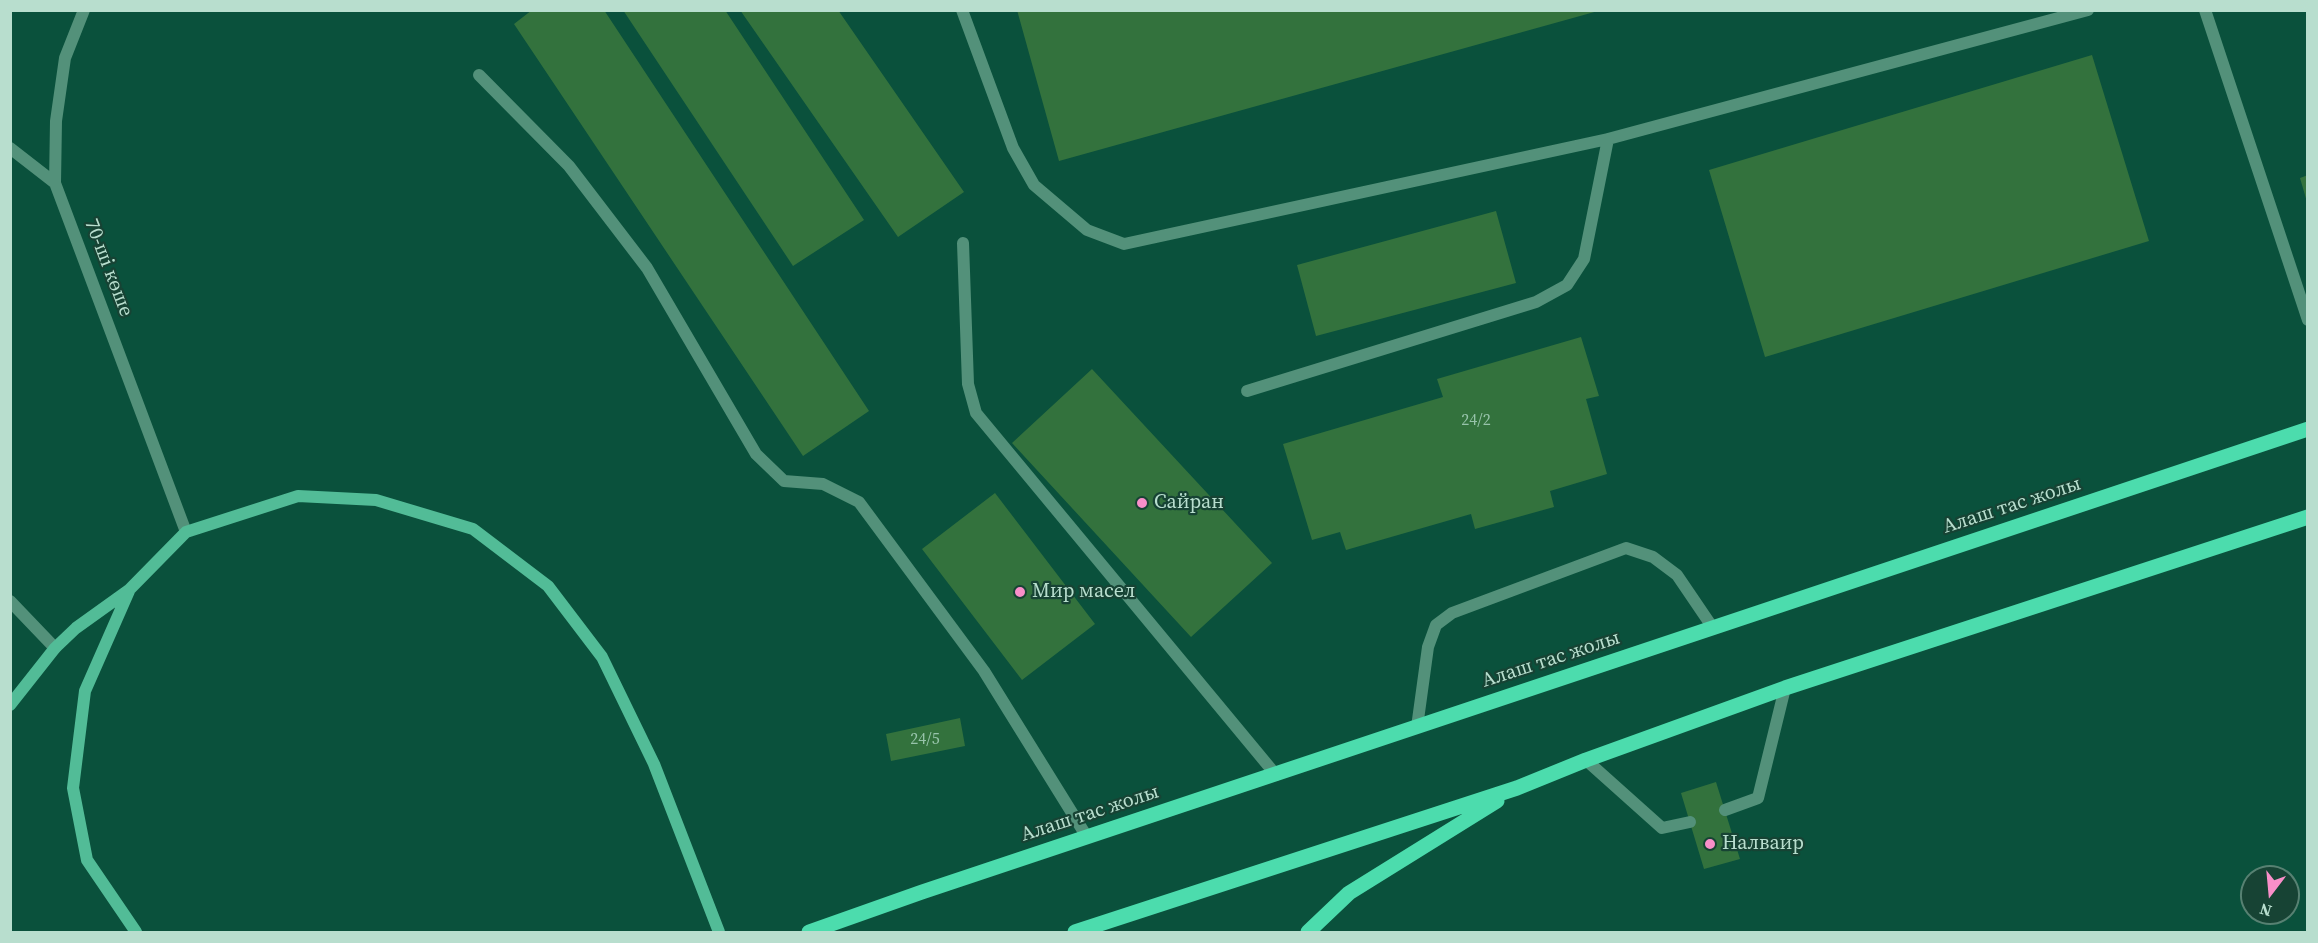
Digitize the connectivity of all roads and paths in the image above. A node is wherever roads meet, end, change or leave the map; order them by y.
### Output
1 (84, 10) edge
2 (962, 10) edge
3 (2088, 10) edge
4 (2205, 10) edge
5 (479, 75) dead end
6 (1608, 139) junction
7 (10, 148) edge
8 (55, 183) junction
9 (963, 243) dead end
10 (2307, 320) edge
11 (1247, 391) dead end
12 (2307, 429) edge
13 (2307, 517) edge
14 (186, 532) junction
15 (129, 590) junction
16 (10, 601) edge
17 (1713, 628) junction
18 (55, 648) junction
19 (1785, 688) junction
20 (10, 705) edge
21 (1417, 727) junction
22 (1586, 760) junction
23 (1276, 775) junction
24 (1517, 788) junction
25 (1725, 810) dead end
26 (1690, 822) dead end
27 (1087, 837) junction
28 (136, 933) edge
29 (719, 933) edge
30 (809, 933) edge
31 (1075, 933) edge
32 (1308, 933) edge

1 - 8 lane, 70-ші көше
2 - 6 lane
3 - 6 lane
4 - 10 lane
5 - 27 lane
6 - 11 lane
7 - 8 lane
8 - 14 lane, 70-ші көше
9 - 23 lane
12 - 17 main road, Алаш тас жолы
13 - 19 main road
14 - 15 main road
14 - 29 main road
15 - 18 main road
15 - 28 main road
16 - 18 lane
17 - 21 main road, Алаш тас жолы
17 - 21 lane
18 - 20 main road
19 - 22 main road
19 - 25 lane
21 - 23 main road, Алаш тас жолы
22 - 24 main road
22 - 26 lane
23 - 27 main road, Алаш тас жолы
24 - 31 main road
24 - 32 main road
27 - 30 main road, Алаш тас жолы

